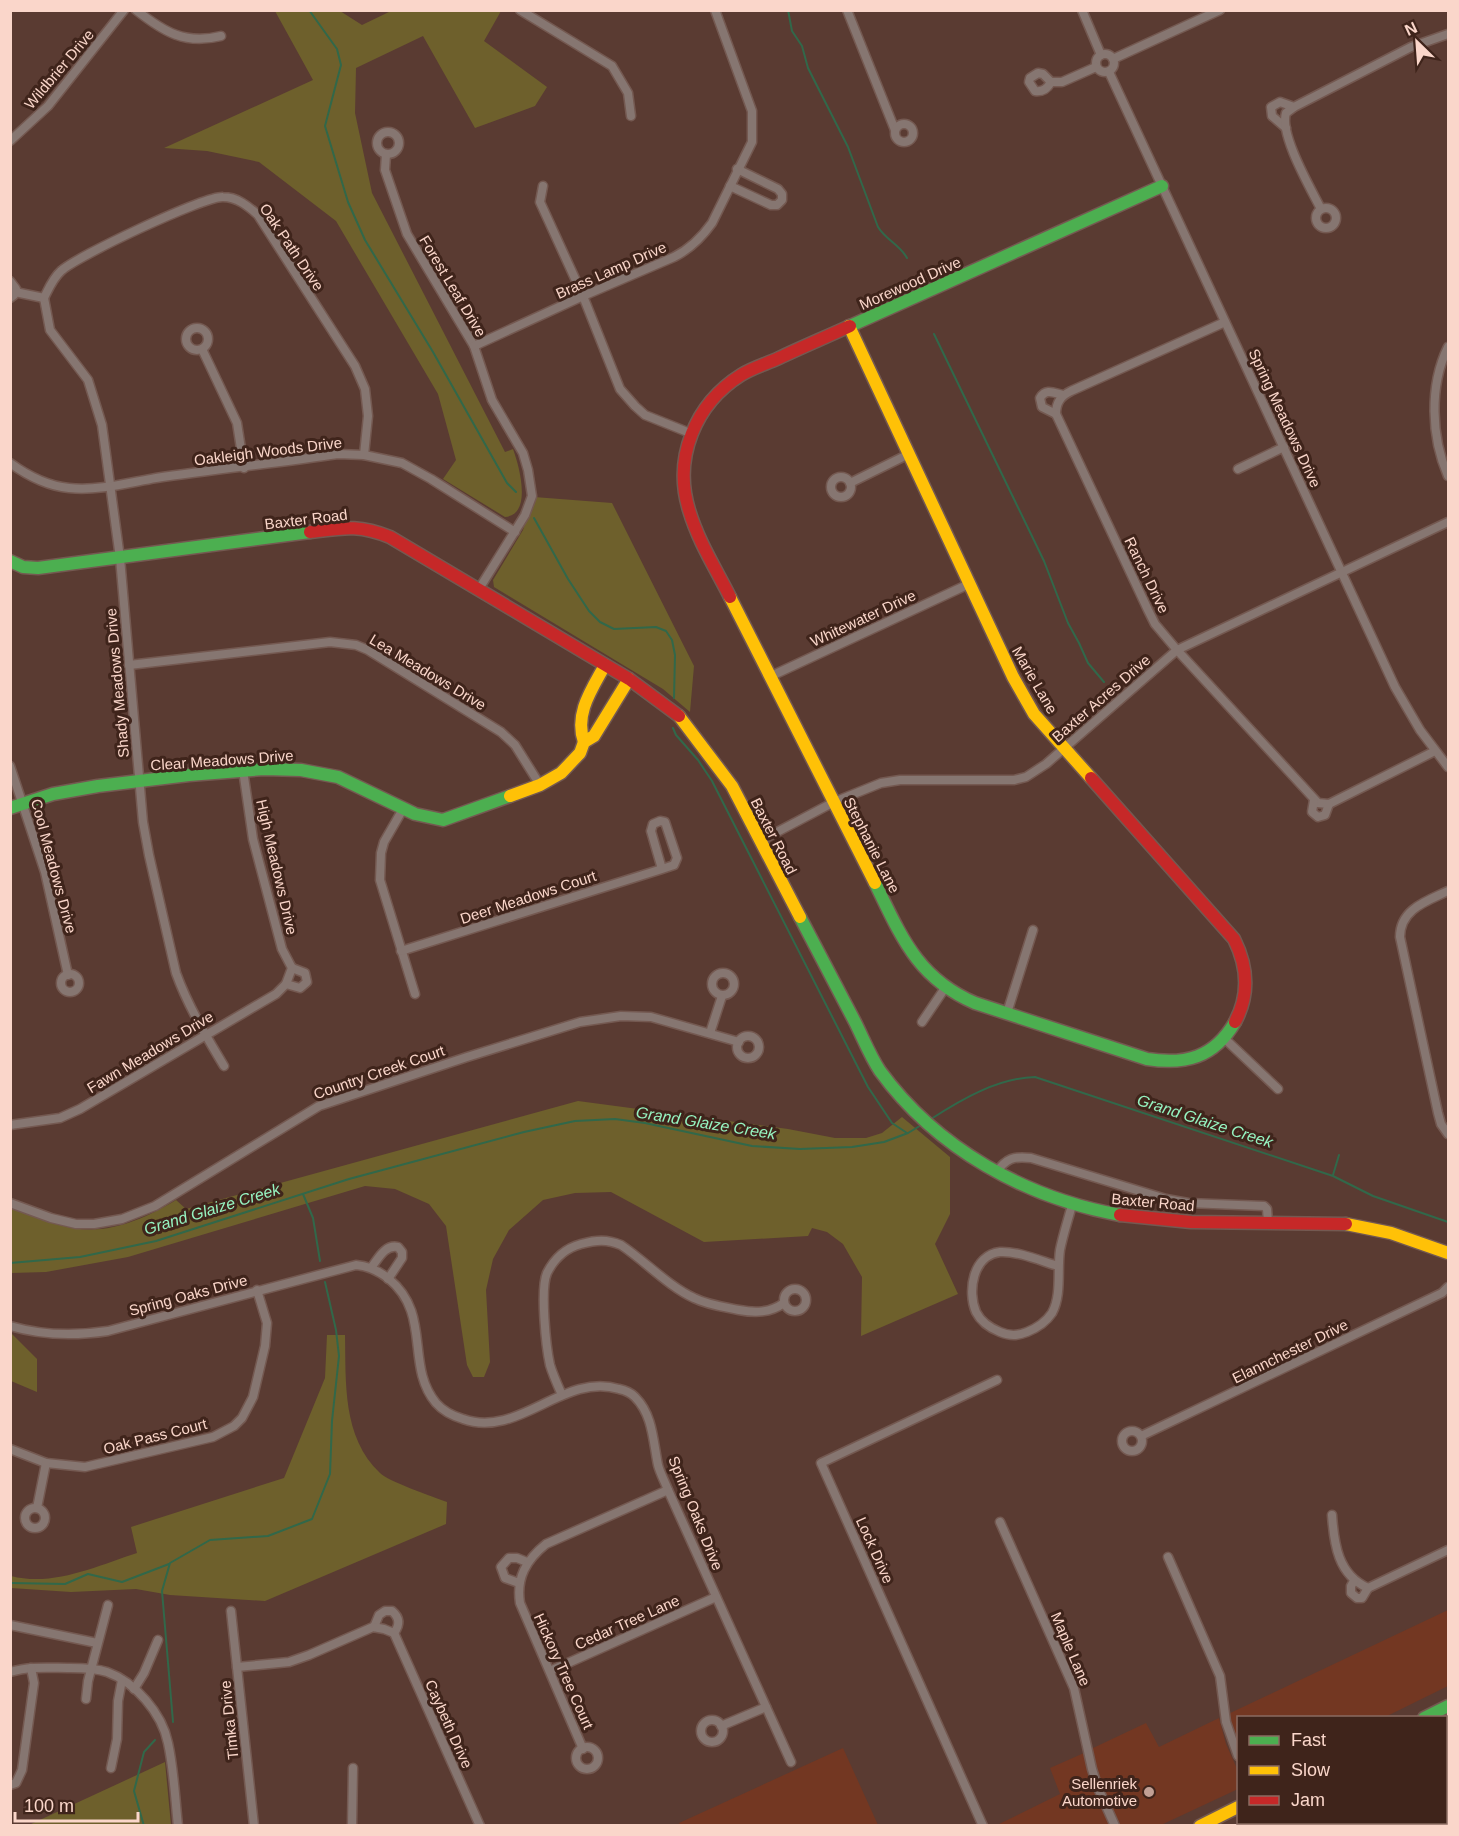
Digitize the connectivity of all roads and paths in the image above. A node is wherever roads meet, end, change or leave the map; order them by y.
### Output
1 (124, 10) edge
2 (136, 10) edge
3 (519, 10) edge
4 (715, 10) edge
5 (847, 10) edge
6 (1082, 10) edge
7 (1220, 10) edge
8 (1449, 34) edge
9 (220, 36) dead end
10 (1101, 55) junction
11 (1113, 59) junction
12 (1096, 67) junction
13 (1109, 72) junction
14 (1051, 82) dead end
15 (1294, 106) junction
16 (631, 116) dead end
17 (1286, 128) junction
18 (895, 130) dead end
19 (10, 141) edge
20 (386, 154) dead end
21 (737, 169) junction
22 (543, 186) dead end
23 (730, 186) junction
24 (1162, 186) junction
25 (1322, 209) dead end
26 (10, 281) edge
27 (13, 295) edge
28 (583, 296) junction
29 (44, 298) junction
30 (1225, 322) junction
31 (849, 326) junction
32 (474, 346) junction
33 (1449, 347) edge
34 (202, 349) dead end
35 (1063, 395) junction
36 (1056, 414) junction
37 (690, 433) junction
38 (1284, 447) junction
39 (909, 454) junction
40 (364, 455) junction
41 (10, 463) edge
42 (244, 468) junction
43 (1238, 469) dead end
44 (1449, 476) edge
45 (850, 483) dead end
46 (110, 487) junction
47 (1449, 522) edge
48 (515, 532) junction
49 (120, 558) junction
50 (10, 561) edge
51 (1341, 573) junction
52 (969, 584) junction
53 (479, 589) junction
54 (1177, 650) junction
55 (129, 665) junction
56 (605, 665) junction
57 (769, 677) junction
58 (629, 679) junction
59 (584, 742) junction
60 (1064, 748) junction
61 (1435, 751) junction
62 (10, 766) edge
63 (1449, 767) edge
64 (243, 770) junction
65 (140, 780) junction
66 (540, 785) junction
67 (1314, 800) junction
68 (834, 802) junction
69 (24, 803) junction
70 (1329, 804) junction
71 (10, 808) edge
72 (403, 809) junction
73 (760, 841) junction
74 (662, 869) junction
75 (1449, 891) edge
76 (1033, 930) dead end
77 (401, 951) junction
78 (68, 975) dead end
79 (289, 976) joint
80 (945, 988) junction
81 (415, 994) dead end
82 (722, 996) dead end
83 (1007, 1013) junction
84 (922, 1022) dead end
85 (710, 1033) junction
86 (206, 1034) junction
87 (1224, 1038) junction
88 (739, 1042) dead end
89 (224, 1066) dead end
90 (1278, 1089) dead end
91 (10, 1125) edge
92 (1449, 1134) edge
93 (996, 1173) junction
94 (10, 1203) edge
95 (1072, 1205) junction
96 (1268, 1222) junction
97 (1449, 1253) edge
98 (1058, 1266) junction
99 (371, 1268) junction
100 (388, 1279) junction
101 (1449, 1287) edge
102 (257, 1290) junction
103 (784, 1303) dead end
104 (10, 1326) edge
105 (997, 1380) dead end
106 (562, 1395) junction
107 (1141, 1436) dead end
108 (10, 1449) edge
109 (46, 1463) junction
110 (668, 1490) junction
111 (37, 1508) dead end
112 (1332, 1515) dead end
113 (1000, 1522) dead end
114 (1449, 1550) edge
115 (1168, 1557) dead end
116 (527, 1562) junction
117 (1354, 1581) junction
118 (519, 1583) junction
119 (1368, 1588) junction
120 (716, 1597) junction
121 (108, 1605) dead end
122 (231, 1611) dead end
123 (10, 1625) edge
124 (374, 1627) junction
125 (394, 1633) junction
126 (158, 1640) dead end
127 (97, 1643) junction
128 (237, 1667) junction
129 (31, 1668) junction
130 (91, 1668) junction
131 (10, 1671) edge
132 (550, 1671) junction
133 (122, 1680) junction
134 (134, 1689) junction
135 (87, 1699) dead end
136 (1449, 1706) edge
137 (766, 1707) junction
138 (1428, 1716) edge
139 (722, 1726) dead end
140 (583, 1749) dead end
141 (1237, 1751) edge
142 (791, 1762) dead end
143 (111, 1768) dead end
144 (353, 1768) dead end
145 (10, 1785) edge
146 (1237, 1808) edge
147 (177, 1826) edge
148 (254, 1826) edge
149 (352, 1826) edge
150 (480, 1826) edge
151 (983, 1826) edge
152 (1115, 1826) edge
153 (1200, 1826) edge

1 - 19 street, Wildbrier Drive
2 - 9 street
3 - 16 street
4 - 21 street, Brass Lamp Drive
5 - 18 street
6 - 10 street
7 - 11 street
8 - 15 street
10 - 11 street
10 - 12 street
11 - 13 street
12 - 13 street
12 - 14 street
13 - 24 street, Spring Meadows Drive
15 - 17 street
15 - 17 street
17 - 25 street
20 - 32 street, Forest Leaf Drive
21 - 23 street, Brass Lamp Drive
21 - 23 street
22 - 28 street
23 - 28 street, Brass Lamp Drive
24 - 30 street, Spring Meadows Drive
24 - 31 main road, Morewood Drive
26 - 27 street
27 - 29 street
28 - 32 street, Brass Lamp Drive
28 - 37 street
29 - 40 street, Oak Path Drive
29 - 46 street, Shady Meadows Drive
30 - 35 street
30 - 38 street, Spring Meadows Drive
31 - 37 main road, Morewood Drive
31 - 39 main road, Marie Lane
32 - 48 street, Forest Leaf Drive
33 - 44 street
34 - 42 street
35 - 36 street
35 - 36 street, Ranch Drive
36 - 54 street, Ranch Drive
37 - 57 main road, Stephanie Lane
38 - 43 street
38 - 51 street, Spring Meadows Drive
39 - 45 street
39 - 52 main road, Marie Lane
40 - 42 street, Oakleigh Woods Drive
40 - 48 street, Oakleigh Woods Drive
41 - 46 street, Oakleigh Woods Drive
42 - 46 street, Oakleigh Woods Drive
46 - 49 street, Shady Meadows Drive
47 - 51 street, Baxter Acres Drive
48 - 53 street, Forest Leaf Drive
49 - 50 main road, Baxter Road
49 - 53 main road, Baxter Road
49 - 55 street, Shady Meadows Drive
51 - 54 street, Baxter Acres Drive
51 - 61 street, Spring Meadows Drive
52 - 57 street, Whitewater Drive
52 - 60 main road, Marie Lane
53 - 56 main road, Baxter Road
54 - 60 street, Baxter Acres Drive
54 - 67 street, Ranch Drive
55 - 65 street, Shady Meadows Drive
55 - 66 street, Lea Meadows Drive
56 - 58 main road, Baxter Road
56 - 59 main road
57 - 68 main road, Stephanie Lane
58 - 59 main road, Clear Meadows Drive
58 - 73 main road, Baxter Road
59 - 66 main road, Clear Meadows Drive
60 - 68 street, Baxter Acres Drive
60 - 87 main road, Marie Lane
61 - 63 street, Spring Meadows Drive
61 - 70 street
62 - 69 street, Cool Meadows Drive
64 - 65 main road, Clear Meadows Drive
64 - 72 main road, Clear Meadows Drive
64 - 79 street, High Meadows Drive
65 - 69 main road, Clear Meadows Drive
65 - 86 street, Shady Meadows Drive
66 - 72 main road, Clear Meadows Drive
67 - 70 street
67 - 70 street, Ranch Drive
68 - 73 street, Baxter Acres Drive
68 - 80 main road, Stephanie Lane
69 - 71 main road, Clear Meadows Drive
69 - 78 street, Cool Meadows Drive
72 - 77 street
73 - 93 main road, Baxter Road
74 - 74 street
74 - 77 street, Deer Meadows Court
75 - 92 street
76 - 83 street
77 - 81 street
79 - 86 street, Fawn Meadows Drive
80 - 83 main road, Stephanie Lane
80 - 84 street
82 - 85 street
83 - 87 main road, Stephanie Lane
85 - 88 street, Country Creek Court
85 - 94 street, Country Creek Court
86 - 89 street, Shady Meadows Drive
86 - 91 street, Fawn Meadows Drive
87 - 90 street
93 - 95 main road, Baxter Road
93 - 96 street
95 - 96 main road, Baxter Road
95 - 98 street
96 - 97 main road, Baxter Road
98 - 98 street
99 - 100 street, Spring Oaks Drive
99 - 100 street
99 - 102 street, Spring Oaks Drive
100 - 106 street, Spring Oaks Drive
101 - 107 street, Elannchester Drive
102 - 104 street, Spring Oaks Drive
102 - 109 street, Oak Pass Court
103 - 106 street
105 - 151 street, Lock Drive
106 - 110 street, Spring Oaks Drive
108 - 109 street, Oak Pass Court
109 - 111 street
110 - 116 street
110 - 120 street, Spring Oaks Drive
112 - 117 street
113 - 152 street, Maple Lane
114 - 119 street
115 - 141 street
116 - 118 street
116 - 118 street
117 - 119 street
117 - 119 street
118 - 132 street, Hickory Tree Court
120 - 132 street, Cedar Tree Lane
120 - 137 street, Spring Oaks Drive
121 - 127 street
122 - 128 street, Timka Drive
123 - 127 street
124 - 125 street
124 - 125 street, Caybeth Drive
124 - 128 street, Caybeth Drive
125 - 150 street, Caybeth Drive
126 - 134 street
127 - 130 street
128 - 148 street, Timka Drive
129 - 130 street
129 - 131 street
129 - 145 street
130 - 133 street
130 - 135 street
132 - 140 street, Hickory Tree Court
133 - 134 street
133 - 143 street
134 - 147 street
136 - 138 main road
137 - 139 street
137 - 142 street, Spring Oaks Drive
144 - 149 street
146 - 153 main road

